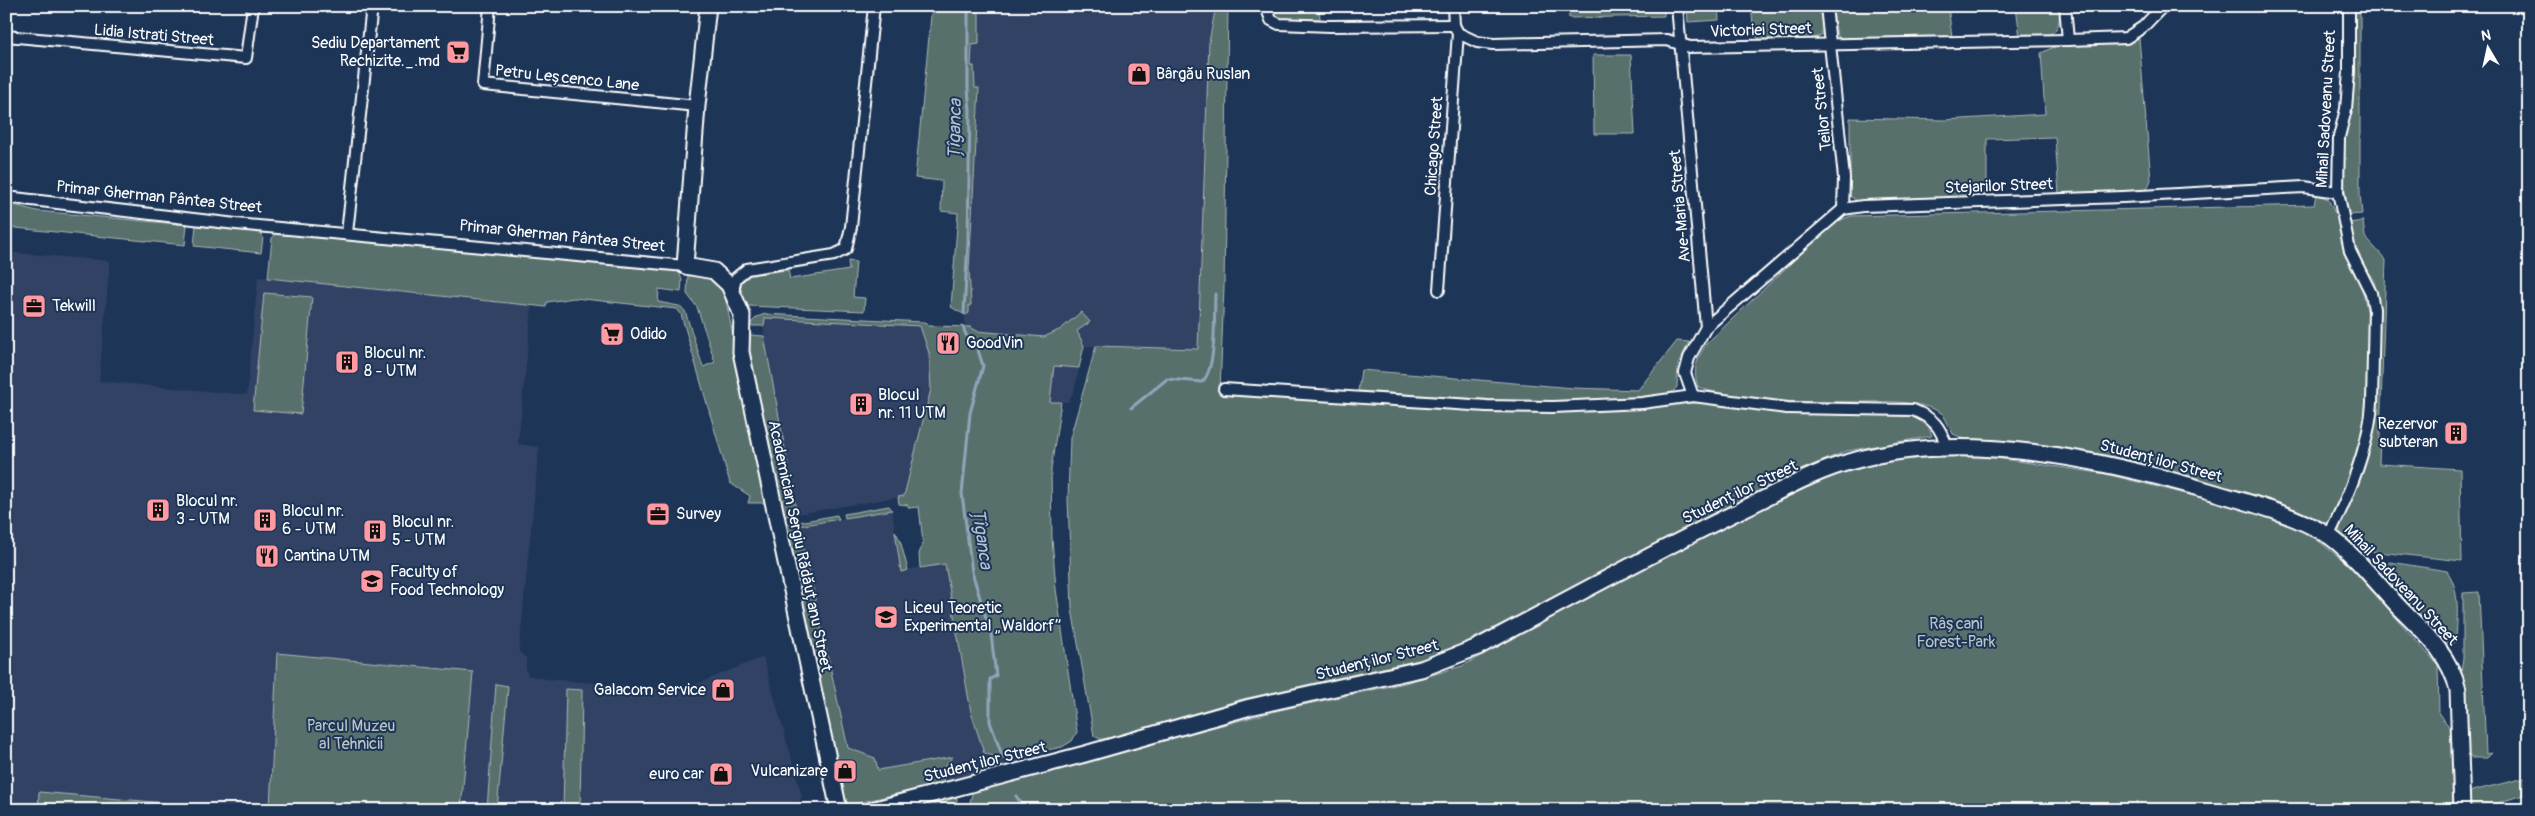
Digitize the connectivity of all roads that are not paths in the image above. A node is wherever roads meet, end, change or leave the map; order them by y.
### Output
1 (253, 6) edge
2 (372, 6) edge
3 (490, 6) edge
4 (708, 6) edge
5 (874, 6) edge
6 (1266, 6) edge
7 (1453, 6) edge
8 (1677, 6) edge
9 (1826, 6) edge
10 (2065, 6) edge
11 (2164, 6) edge
12 (2349, 6) edge
13 (1456, 29) junction
14 (6, 36) edge
15 (2068, 40) junction
16 (1680, 43) junction
17 (1830, 43) junction
18 (697, 106) junction
19 (2338, 192) junction
20 (6, 197) edge
21 (1843, 209) junction
22 (347, 233) junction
23 (685, 266) junction
24 (1440, 290) dead end
25 (733, 291) junction
26 (1706, 327) junction
27 (1224, 389) dead end
28 (1693, 396) junction
29 (1948, 448) junction
30 (2329, 535) junction
31 (839, 810) edge
32 (872, 810) edge
33 (2462, 810) edge

1 - 14 street, Lidia Istrati Street
2 - 22 street
3 - 18 street, Petru Leșcenco Lane
4 - 18 main road
5 - 25 street
6 - 13 street, Victoriei Street
7 - 13 street, Chicago Street
8 - 16 street, Ave-Maria Street
9 - 17 street, Teilor Street
10 - 15 street
11 - 15 street, Victoriei Street
12 - 19 street, Mihail Sadoveanu Street
13 - 16 street, Victoriei Street
13 - 24 street, Chicago Street
15 - 17 street, Victoriei Street
16 - 17 street, Victoriei Street
16 - 26 street, Ave-Maria Street
17 - 21 street, Teilor Street
18 - 23 main road
19 - 21 street, Stejarilor Street
19 - 30 street, Mihail Sadoveanu Street
20 - 22 street, Primar Gherman Pântea Street
21 - 26 street
22 - 23 street, Primar Gherman Pântea Street
23 - 25 main road, Primar Gherman Pântea Street
25 - 31 main road, Academician Sergiu Rădăuțanu Street
26 - 28 street
27 - 28 street
28 - 29 street
29 - 30 main road, Studenților Street
29 - 32 main road, Studenților Street
30 - 33 main road, Mihail Sadoveanu Street

